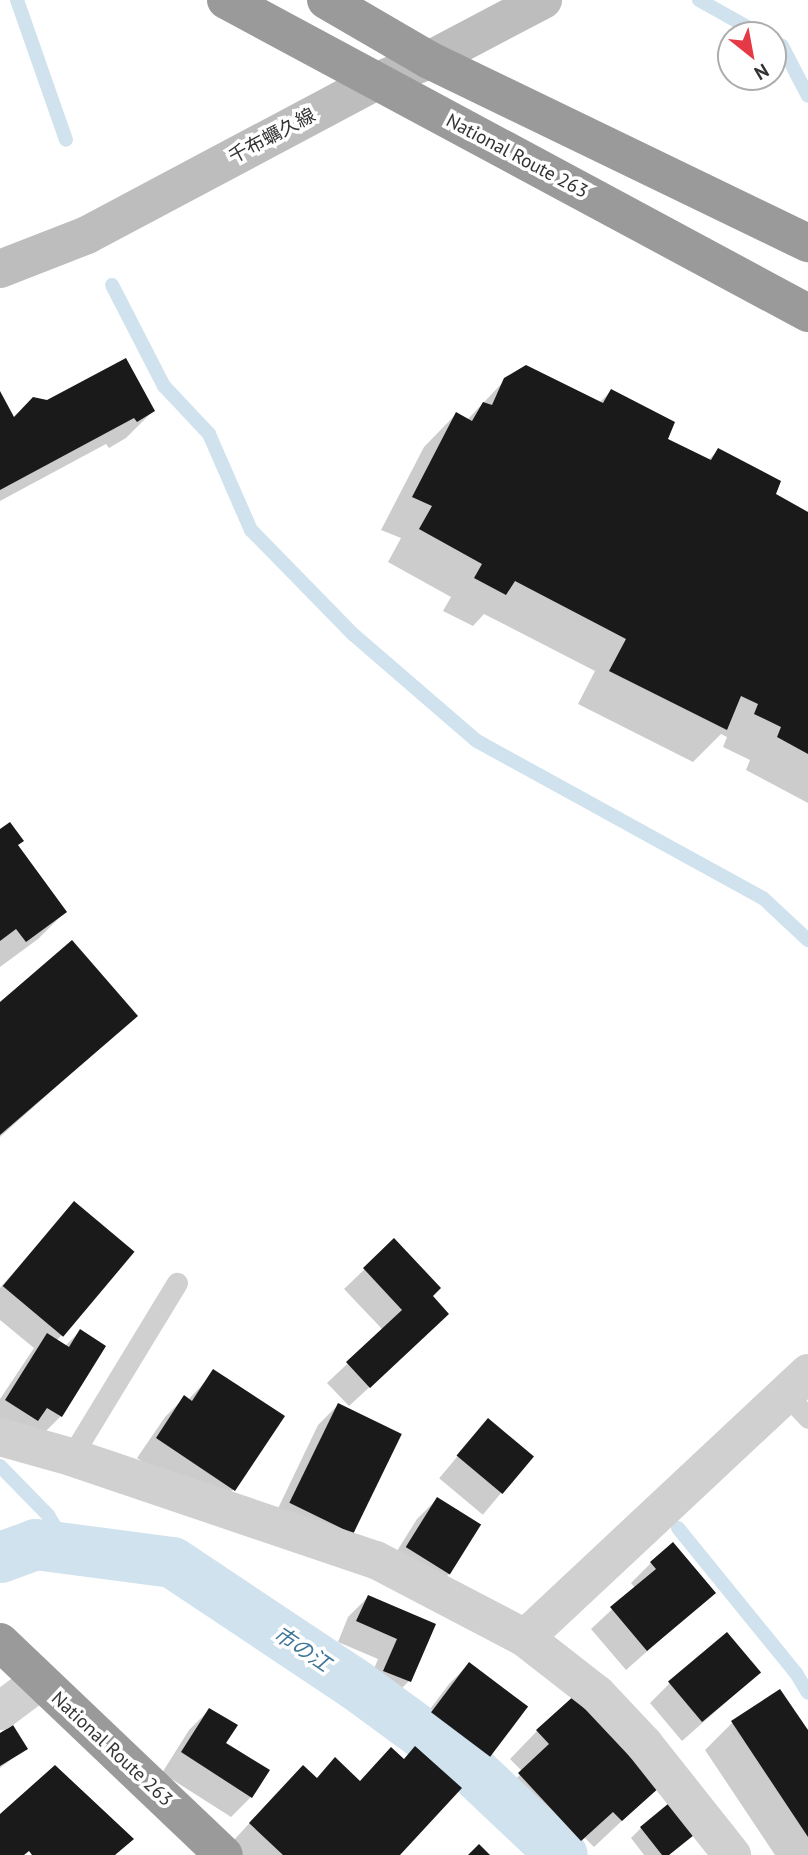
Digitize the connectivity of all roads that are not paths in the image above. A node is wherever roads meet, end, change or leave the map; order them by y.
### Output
1 (226, 0) edge
2 (326, 0) edge
3 (543, 0) edge
4 (429, 60) junction
5 (377, 81) junction
6 (808, 243) edge
7 (0, 269) edge
8 (808, 313) edge
9 (177, 1283) dead end
10 (801, 1395) edge
11 (0, 1437) edge
12 (71, 1457) junction
13 (525, 1638) junction
14 (0, 1642) edge
15 (40, 1681) junction
16 (0, 1711) edge
17 (224, 1855) edge
18 (732, 1855) edge

1 - 5 highway, National Route 263
2 - 4 highway
3 - 4 street, 千布蠣久線
4 - 5 street, 千布蠣久線
4 - 6 highway
5 - 7 street, 千布蠣久線
5 - 8 highway, National Route 263
9 - 12 lane
10 - 13 street
11 - 12 street
12 - 13 street
13 - 18 street
14 - 15 highway, National Route 263
15 - 16 street
15 - 17 highway, National Route 263

